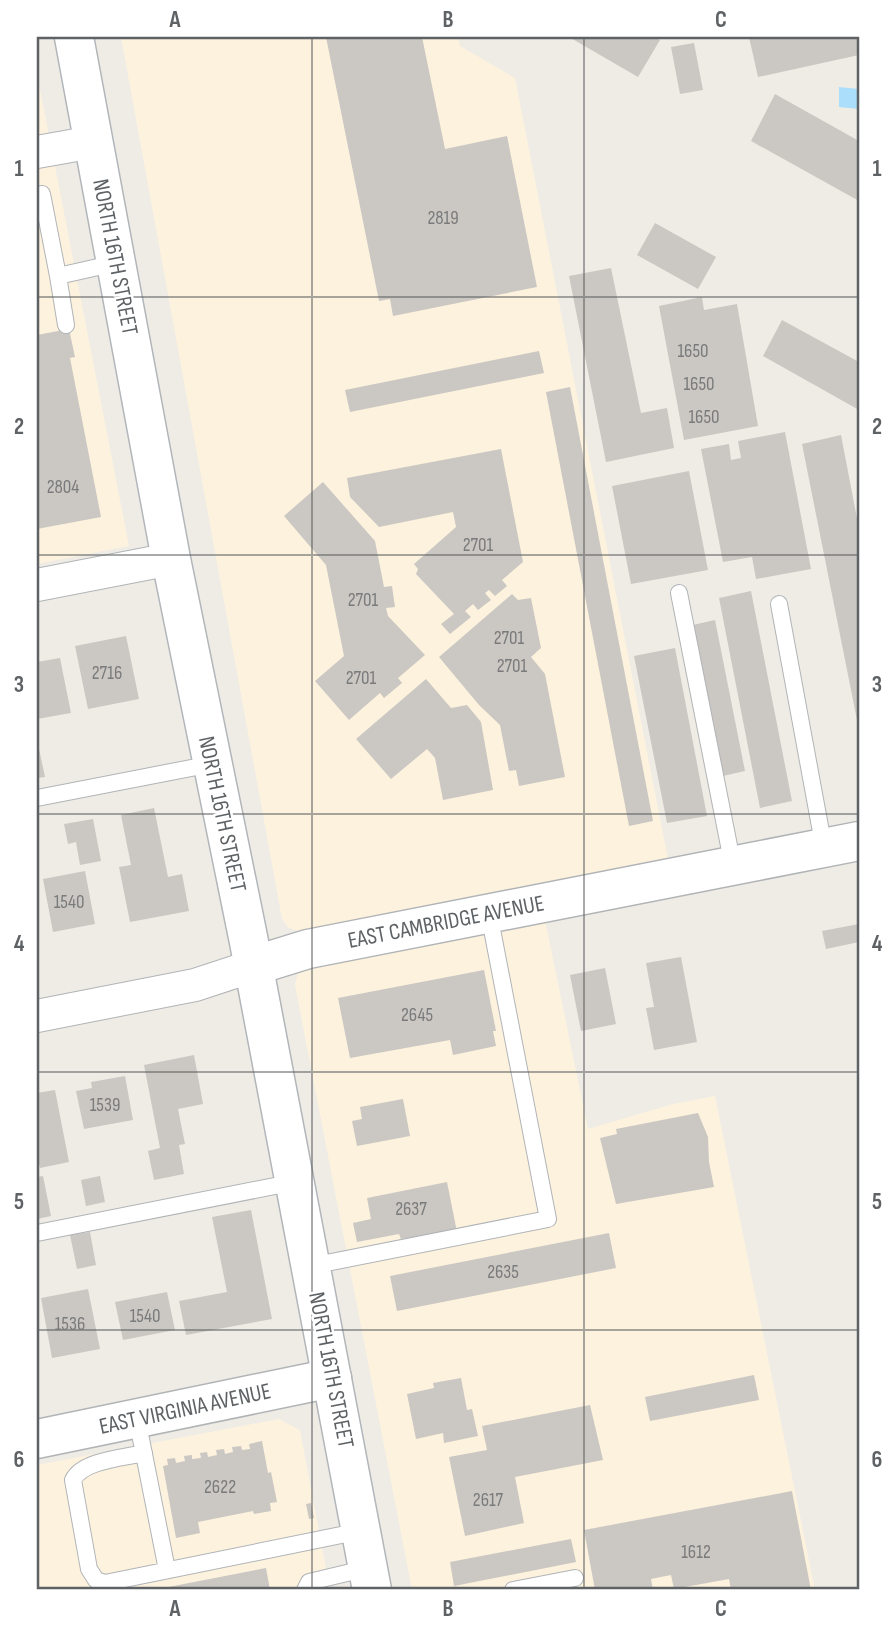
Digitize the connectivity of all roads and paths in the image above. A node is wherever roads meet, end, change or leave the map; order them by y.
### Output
1 (74, 37) edge
2 (93, 142) junction
3 (37, 152) edge
4 (37, 195) edge
5 (116, 263) junction
6 (58, 276) junction
7 (66, 325) dead end
8 (171, 559) junction
9 (37, 585) edge
10 (680, 593) dead end
11 (779, 604) dead end
12 (212, 764) junction
13 (37, 798) edge
14 (841, 845) edge
15 (733, 866) junction
16 (489, 914) junction
17 (253, 966) junction
18 (37, 1016) edge
19 (295, 1182) junction
20 (37, 1233) edge
21 (311, 1265) junction
22 (332, 1378) junction
23 (141, 1436) junction
24 (37, 1439) edge
25 (361, 1531) junction
26 (167, 1570) junction
27 (575, 1578) dead end
28 (370, 1579) edge
29 (305, 1590) edge
30 (513, 1590) edge

1 - 2 main road, NORTH 16TH STREET
2 - 3 street
2 - 5 main road, NORTH 16TH STREET
4 - 6 lane
5 - 6 lane
5 - 8 main road, NORTH 16TH STREET
6 - 7 lane
8 - 9 street
8 - 12 main road, NORTH 16TH STREET
10 - 15 lane
11 - 14 lane
12 - 13 lane
12 - 17 main road, NORTH 16TH STREET
14 - 15 main road, EAST CAMBRIDGE AVENUE
15 - 16 main road, EAST CAMBRIDGE AVENUE
16 - 17 main road, EAST CAMBRIDGE AVENUE
16 - 21 lane
17 - 18 street, EAST CAMBRIDGE AVENUE
17 - 19 main road, NORTH 16TH STREET
19 - 20 lane
19 - 21 main road, NORTH 16TH STREET
21 - 22 main road, NORTH 16TH STREET
22 - 23 main road, EAST VIRGINIA AVENUE
22 - 25 main road, NORTH 16TH STREET
23 - 24 main road, EAST VIRGINIA AVENUE
23 - 26 lane
23 - 26 lane
25 - 26 lane
25 - 28 main road, NORTH 16TH STREET
27 - 30 lane
28 - 29 lane

